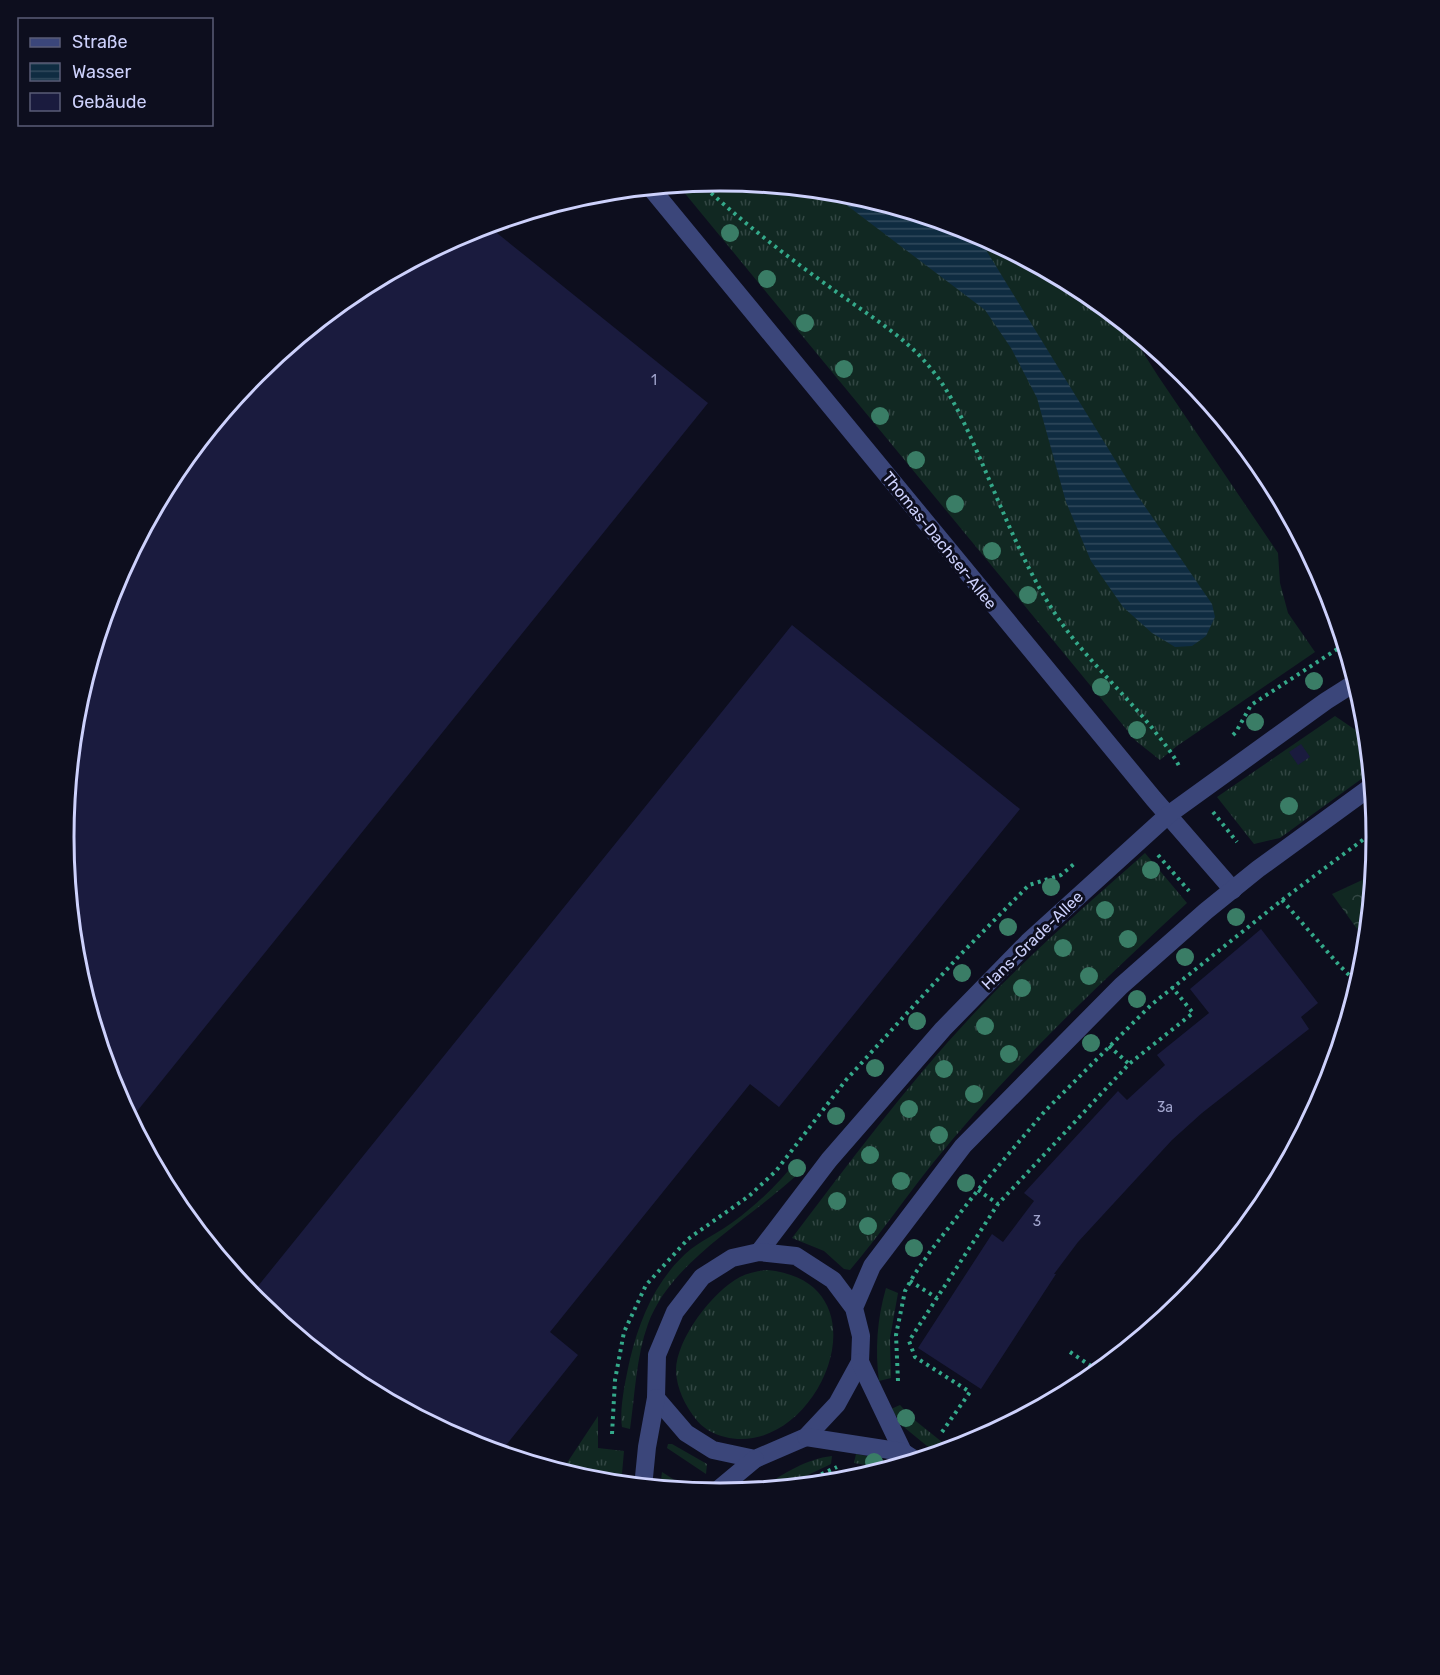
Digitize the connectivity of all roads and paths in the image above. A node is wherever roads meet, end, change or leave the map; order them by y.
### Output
1 (709, 191) edge
2 (656, 195) edge
3 (1337, 648) edge
4 (1348, 687) edge
5 (1251, 705) dead end
6 (1179, 766) dead end
7 (1365, 791) edge
8 (1212, 810) dead end
9 (1168, 815) junction
10 (1366, 837) edge
11 (1237, 842) dead end
12 (1151, 847) dead end
13 (1029, 885) dead end
14 (1233, 890) junction
15 (1189, 891) dead end
16 (1282, 900) junction
17 (1351, 977) edge
18 (1172, 987) junction
19 (1109, 1046) junction
20 (1129, 1064) junction
21 (978, 1190) junction
22 (998, 1204) junction
23 (759, 1252) junction
24 (910, 1281) junction
25 (937, 1298) junction
26 (854, 1308) junction
27 (1070, 1352) dead end
28 (860, 1362) junction
29 (1091, 1366) edge
30 (898, 1387) dead end
31 (656, 1398) junction
32 (942, 1432) dead end
33 (612, 1434) dead end
34 (806, 1437) junction
35 (909, 1455) edge
36 (906, 1456) edge
37 (755, 1459) junction
38 (838, 1467) dead end
39 (820, 1476) edge
40 (644, 1479) edge
41 (725, 1484) edge

1 - 6 path
2 - 9 street, Thomas-Dachser-Allee
3 - 5 path
4 - 9 street, Hans-Grade-Allee
7 - 14 street
8 - 11 path
9 - 14 street, Thomas-Dachser-Allee
9 - 23 street, Hans-Grade-Allee
10 - 16 path
12 - 15 path
13 - 33 path
14 - 26 street
16 - 17 path
16 - 18 path
18 - 19 path
18 - 20 path
19 - 20 path
19 - 21 path
20 - 22 path
21 - 22 path
21 - 24 path
22 - 25 path
23 - 26 street
23 - 31 street
24 - 25 path
24 - 30 path
25 - 32 path
26 - 28 street
27 - 29 path
28 - 34 street
28 - 35 street
31 - 37 street
31 - 40 street
34 - 36 street
34 - 37 street
37 - 41 street
38 - 39 path

